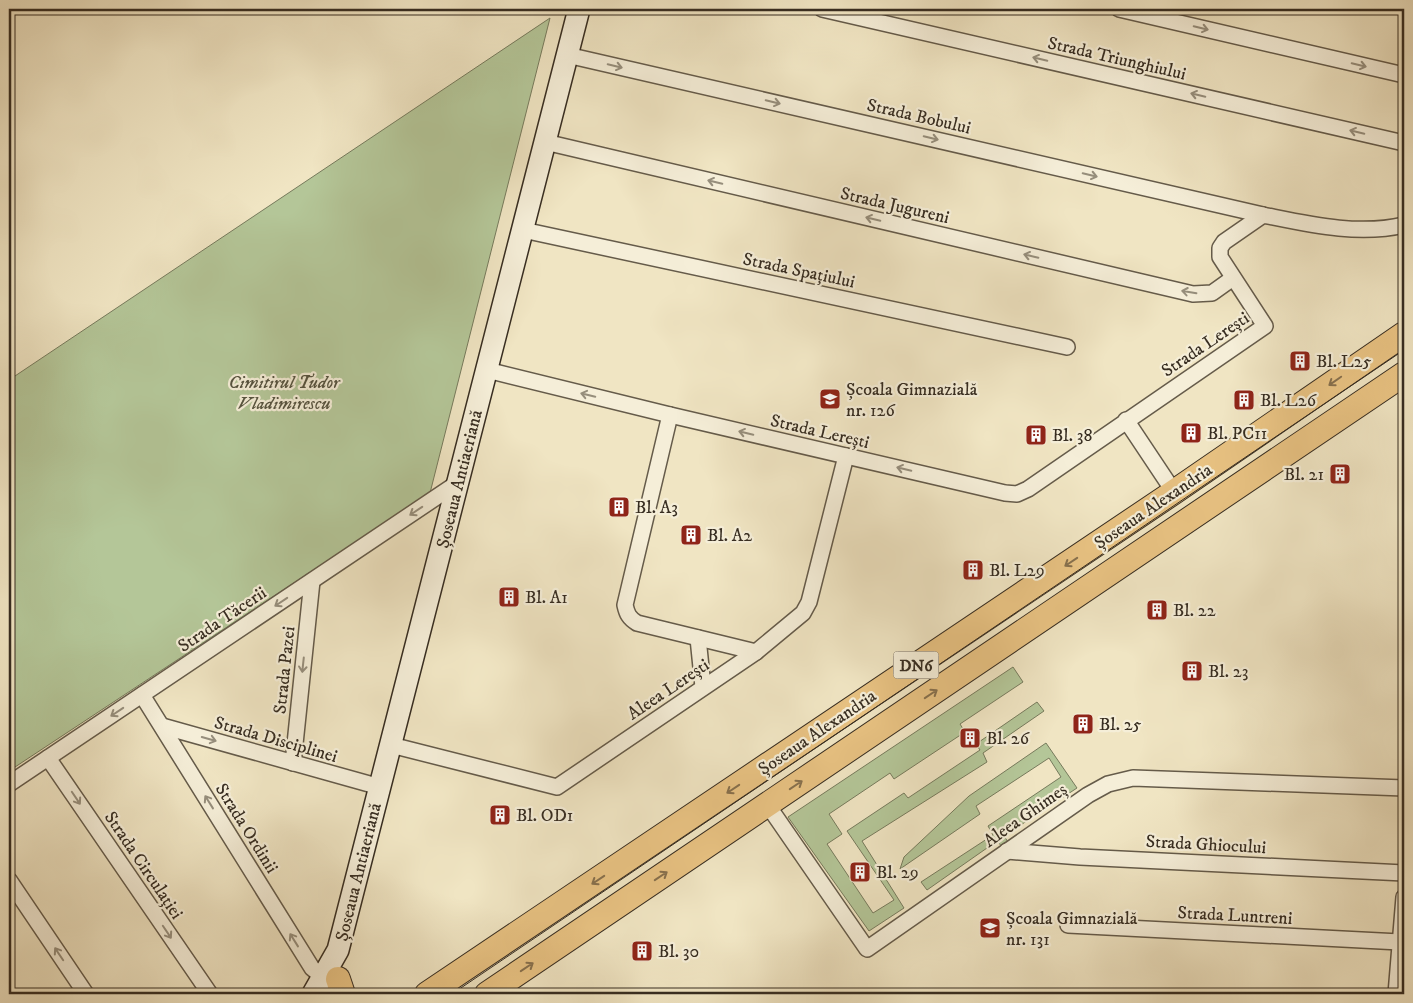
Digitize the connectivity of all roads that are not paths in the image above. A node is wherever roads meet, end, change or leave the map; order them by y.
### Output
1 (579, 9) edge
2 (822, 9) edge
3 (1120, 9) edge
4 (567, 55) junction
5 (1404, 75) edge
6 (545, 142) junction
7 (1404, 143) edge
8 (1262, 215) junction
9 (1404, 225) edge
10 (523, 230) junction
11 (1233, 278) junction
12 (1404, 334) edge
13 (1067, 347) dead end
14 (487, 370) junction
15 (1404, 374) edge
16 (670, 415) junction
17 (1126, 420) junction
18 (846, 456) junction
19 (456, 484) junction
20 (1174, 492) junction
21 (312, 582) junction
22 (698, 638) junction
23 (756, 652) junction
24 (703, 688) junction
25 (142, 695) junction
26 (162, 726) junction
27 (391, 746) junction
28 (48, 758) junction
29 (293, 763) junction
30 (9, 784) edge
31 (380, 787) junction
32 (1404, 788) edge
33 (766, 804) junction
34 (1007, 851) junction
35 (1404, 873) edge
36 (9, 880) edge
37 (1404, 897) edge
38 (1404, 901) edge
39 (1068, 925) dead end
40 (1400, 942) junction
41 (335, 986) edge
42 (86, 994) edge
43 (210, 994) edge
44 (313, 994) edge
45 (427, 994) edge
46 (487, 994) edge
47 (1396, 994) edge

1 - 4 main road, Șoseaua Antiaeriană
7 -> 2 street, Strada Triunghiului
3 -> 5 street
4 - 6 main road, Șoseaua Antiaeriană
4 -> 8 street, Strada Bobului
6 - 10 main road, Șoseaua Antiaeriană
11 -> 6 street, Strada Jugureni
8 - 9 street
8 - 11 street, Strada Lerești
10 - 13 street, Strada Spațiului
10 - 14 main road, Șoseaua Antiaeriană
11 - 17 street, Strada Lerești
12 -> 20 main road, Șoseaua Alexandria / DN6
16 -> 14 street, Strada Lerești
14 - 19 main road, Șoseaua Antiaeriană
33 -> 15 main road, Șoseaua Alexandria / DN6
18 -> 16 street, Strada Lerești
16 - 22 street
17 -> 18 street, Strada Lerești
17 - 20 street
18 - 23 street, Aleea Lerești
19 -> 21 street, Strada Tăcerii
19 - 27 main road, Șoseaua Antiaeriană
20 -> 45 main road, Șoseaua Alexandria / DN6
21 -> 25 street, Strada Tăcerii
21 -> 29 street, Strada Pazei
22 - 23 street
22 - 24 street
23 - 24 street, Aleea Lerești
24 - 27 street, Aleea Lerești
25 - 26 street, Strada Ordinii
25 -> 28 street, Strada Tăcerii
26 -> 29 street, Strada Disciplinei
41 -> 26 street, Strada Ordinii
27 - 31 main road, Șoseaua Antiaeriană
28 - 30 street, Strada Tăcerii
28 -> 43 street, Strada Circulației
29 - 31 street, Strada Disciplinei
31 - 41 main road, Șoseaua Antiaeriană
32 - 34 street, Aleea Ghimeș
33 - 34 street, Aleea Ghimeș
46 -> 33 main road, Șoseaua Alexandria / DN6
34 - 35 street, Strada Ghiocului
42 -> 36 street
37 - 38 street
38 - 40 street
39 - 40 street, Strada Luntreni
40 - 47 street
41 - 44 main road

